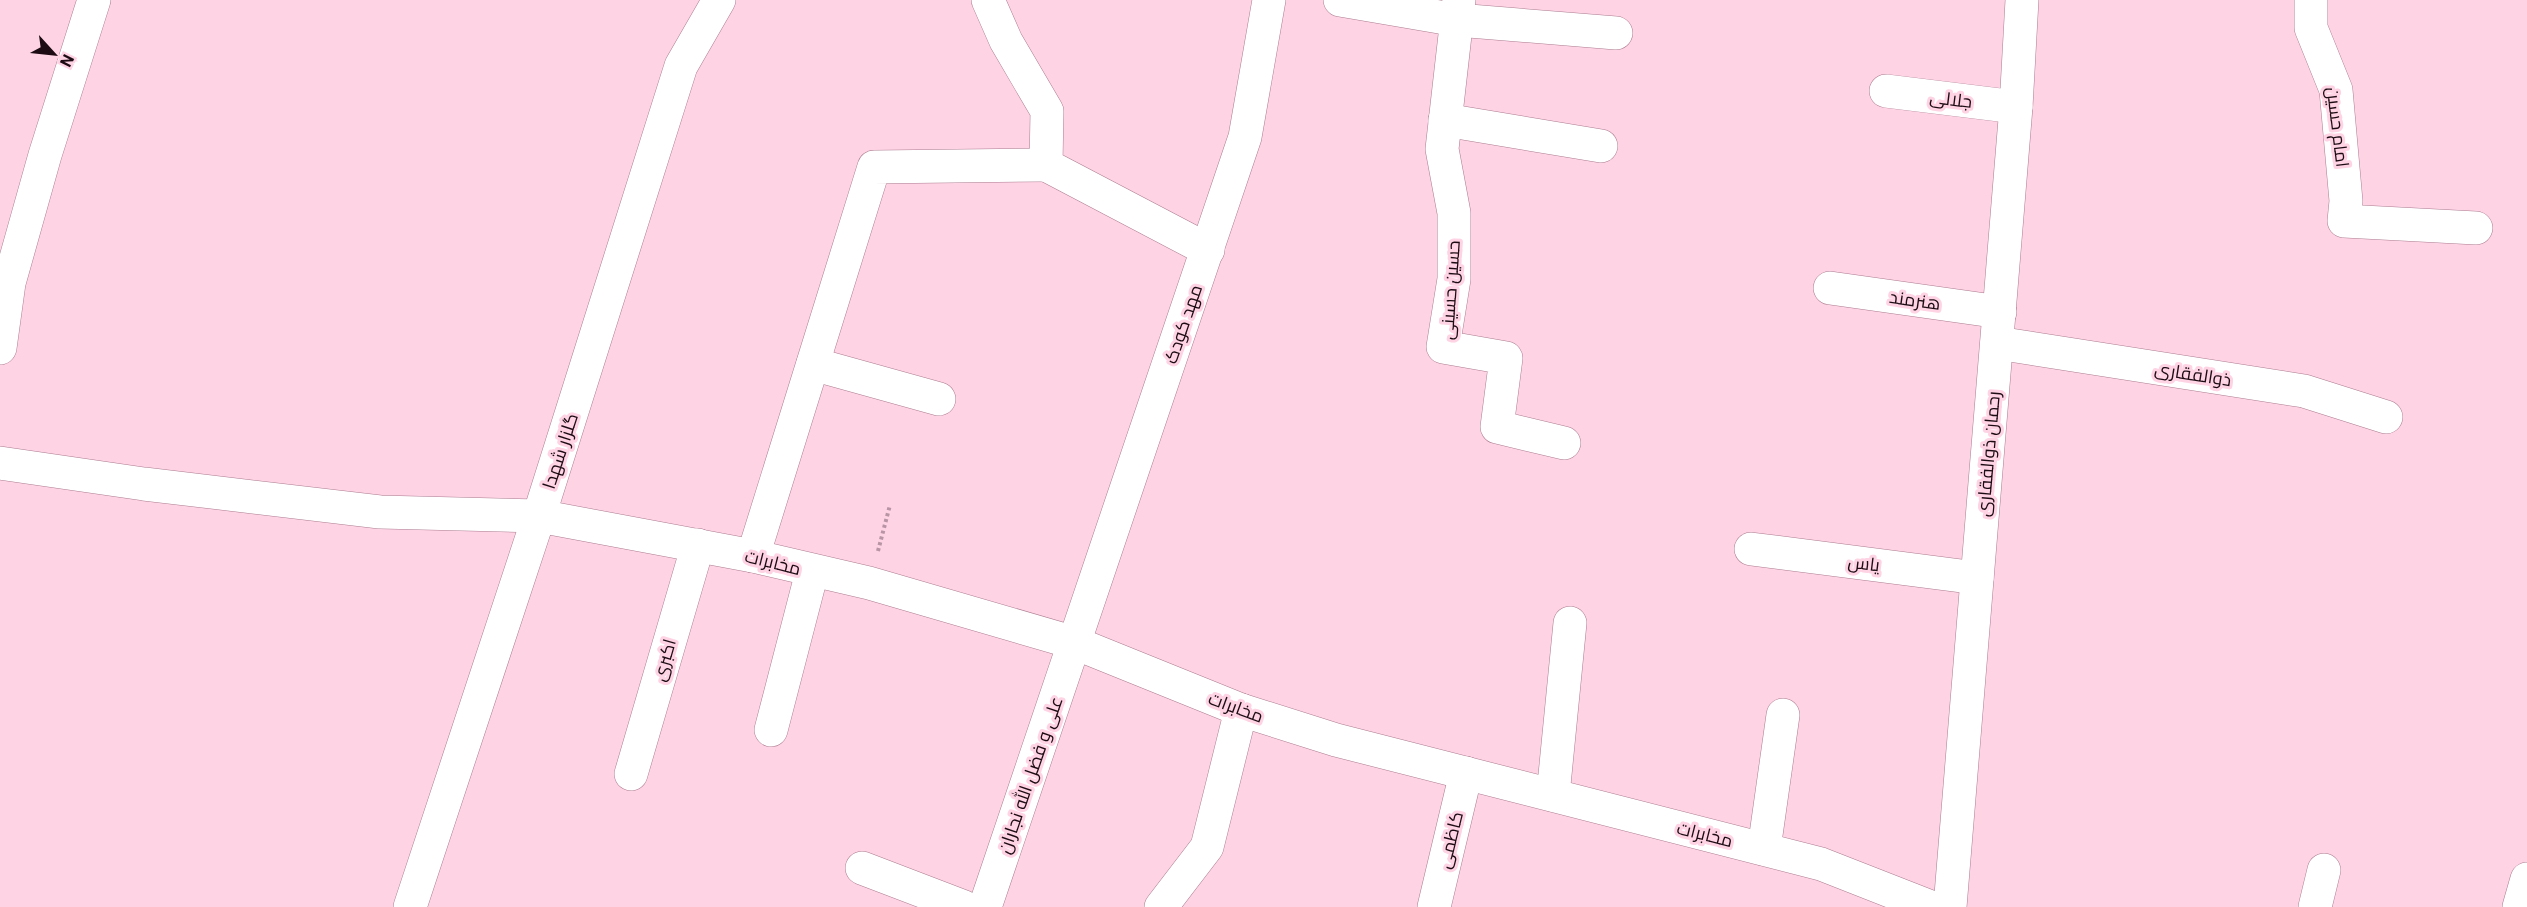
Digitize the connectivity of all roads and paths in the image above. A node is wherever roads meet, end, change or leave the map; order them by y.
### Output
1 (94, 0) edge
2 (719, 0) edge
3 (988, 0) edge
4 (1269, 0) edge
5 (1340, 0) edge
6 (2022, 0) edge
7 (2311, 0) edge
8 (1458, 10) edge
9 (1616, 33) dead end
10 (1886, 91) dead end
11 (2016, 107) junction
12 (1446, 120) junction
13 (1601, 146) dead end
14 (1046, 165) junction
15 (2476, 228) dead end
16 (1208, 250) junction
17 (1830, 288) dead end
18 (1998, 328) junction
19 (0, 348) edge
20 (813, 364) junction
21 (939, 399) dead end
22 (2386, 417) dead end
23 (1564, 442) dead end
24 (0, 463) edge
25 (890, 505) dead end
26 (539, 516) junction
27 (698, 545) junction
28 (1751, 549) dead end
29 (753, 556) junction
30 (812, 572) junction
31 (1977, 578) junction
32 (869, 583) junction
33 (1570, 623) dead end
34 (1075, 643) junction
35 (1241, 710) junction
36 (1783, 715) dead end
37 (771, 730) dead end
38 (1466, 773) junction
39 (631, 774) dead end
40 (1553, 795) junction
41 (1764, 849) junction
42 (862, 868) dead end
43 (2324, 870) dead end
44 (2527, 879) edge
45 (410, 907) edge
46 (964, 907) edge
47 (985, 907) edge
48 (1161, 907) edge
49 (1434, 907) edge
50 (1932, 907) edge
51 (1950, 907) edge
52 (2315, 907) edge
53 (2519, 907) edge

1 - 19 street
2 - 26 street, گلزار شهدا
3 - 14 street
4 - 16 street, مهد کودک
5 - 8 street
6 - 11 street, رحمان ذوالفقاری
7 - 15 street, امام حسین
8 - 9 street
8 - 12 street, حسین حسینی
10 - 11 street, جلالی
11 - 18 street, رحمان ذوالفقاری
12 - 13 street
12 - 23 street, حسین حسینی
14 - 16 street
14 - 20 street
16 - 34 street, مهد کودک
17 - 18 street, هنرمند
18 - 22 street, ذوالفقاری
18 - 31 street, رحمان ذوالفقاری
20 - 21 street
20 - 29 street
24 - 26 street, مخابرات
25 - 32 path
26 - 27 street, مخابرات
26 - 45 street, گلزار شهدا
27 - 29 street, مخابرات
27 - 39 street, اکبری
28 - 31 street, یاس
29 - 30 street, مخابرات
30 - 32 street, مخابرات
30 - 37 street
31 - 51 street, رحمان ذوالفقاری
32 - 34 street, مخابرات
33 - 40 street
34 - 35 street, مخابرات
34 - 47 street, علی و فضل الله نجاران
35 - 38 street, مخابرات
35 - 48 street
36 - 41 street
38 - 40 street, مخابرات
38 - 49 street, کاظمی
40 - 41 street, مخابرات
41 - 50 street, مخابرات
42 - 46 street
43 - 52 street
44 - 53 street

